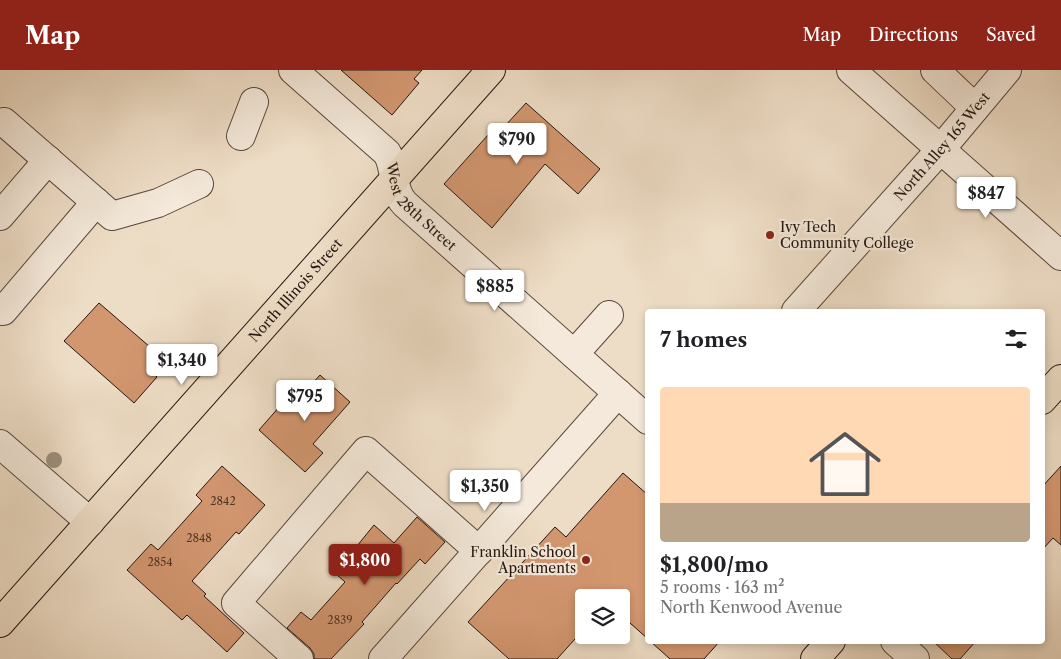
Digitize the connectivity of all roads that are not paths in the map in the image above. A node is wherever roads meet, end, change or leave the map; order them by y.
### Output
1 (292, 70) edge
2 (491, 70) edge
3 (851, 70) edge
4 (1008, 70) edge
5 (944, 73) edge
6 (254, 102) dead end
7 (975, 108) junction
8 (4, 122) dead end
9 (241, 136) dead end
10 (940, 150) junction
11 (48, 160) junction
12 (395, 178) junction
13 (199, 184) dead end
14 (96, 202) junction
15 (0, 216) edge
16 (1061, 256) edge
17 (0, 309) edge
18 (798, 309) edge
19 (609, 315) dead end
20 (574, 354) junction
21 (1061, 379) edge
22 (618, 393) junction
23 (1045, 397) edge
24 (645, 417) edge
25 (0, 444) edge
26 (90, 522) junction
27 (479, 551) junction
28 (0, 623) edge
29 (828, 644) edge
30 (898, 644) edge
31 (299, 659) edge
32 (383, 659) edge
33 (815, 659) edge
34 (915, 659) edge

1 - 12 street, West 28th Street
2 - 12 main road, North Illinois Street
3 - 10 street
4 - 7 street, North Alley 165 West
5 - 7 street
6 - 9 street
7 - 10 street, North Alley 165 West
8 - 11 street
10 - 16 street
10 - 18 street, North Alley 165 West
11 - 14 street
11 - 15 street
12 - 20 street, West 28th Street
12 - 26 main road, North Illinois Street
13 - 14 street
14 - 17 street
19 - 20 street
20 - 22 street, West 28th Street
21 - 23 main road
22 - 24 street, West 28th Street
22 - 27 street
25 - 26 street
26 - 28 main road, North Illinois Street
27 - 31 street
27 - 32 street
29 - 33 main road
30 - 34 street

